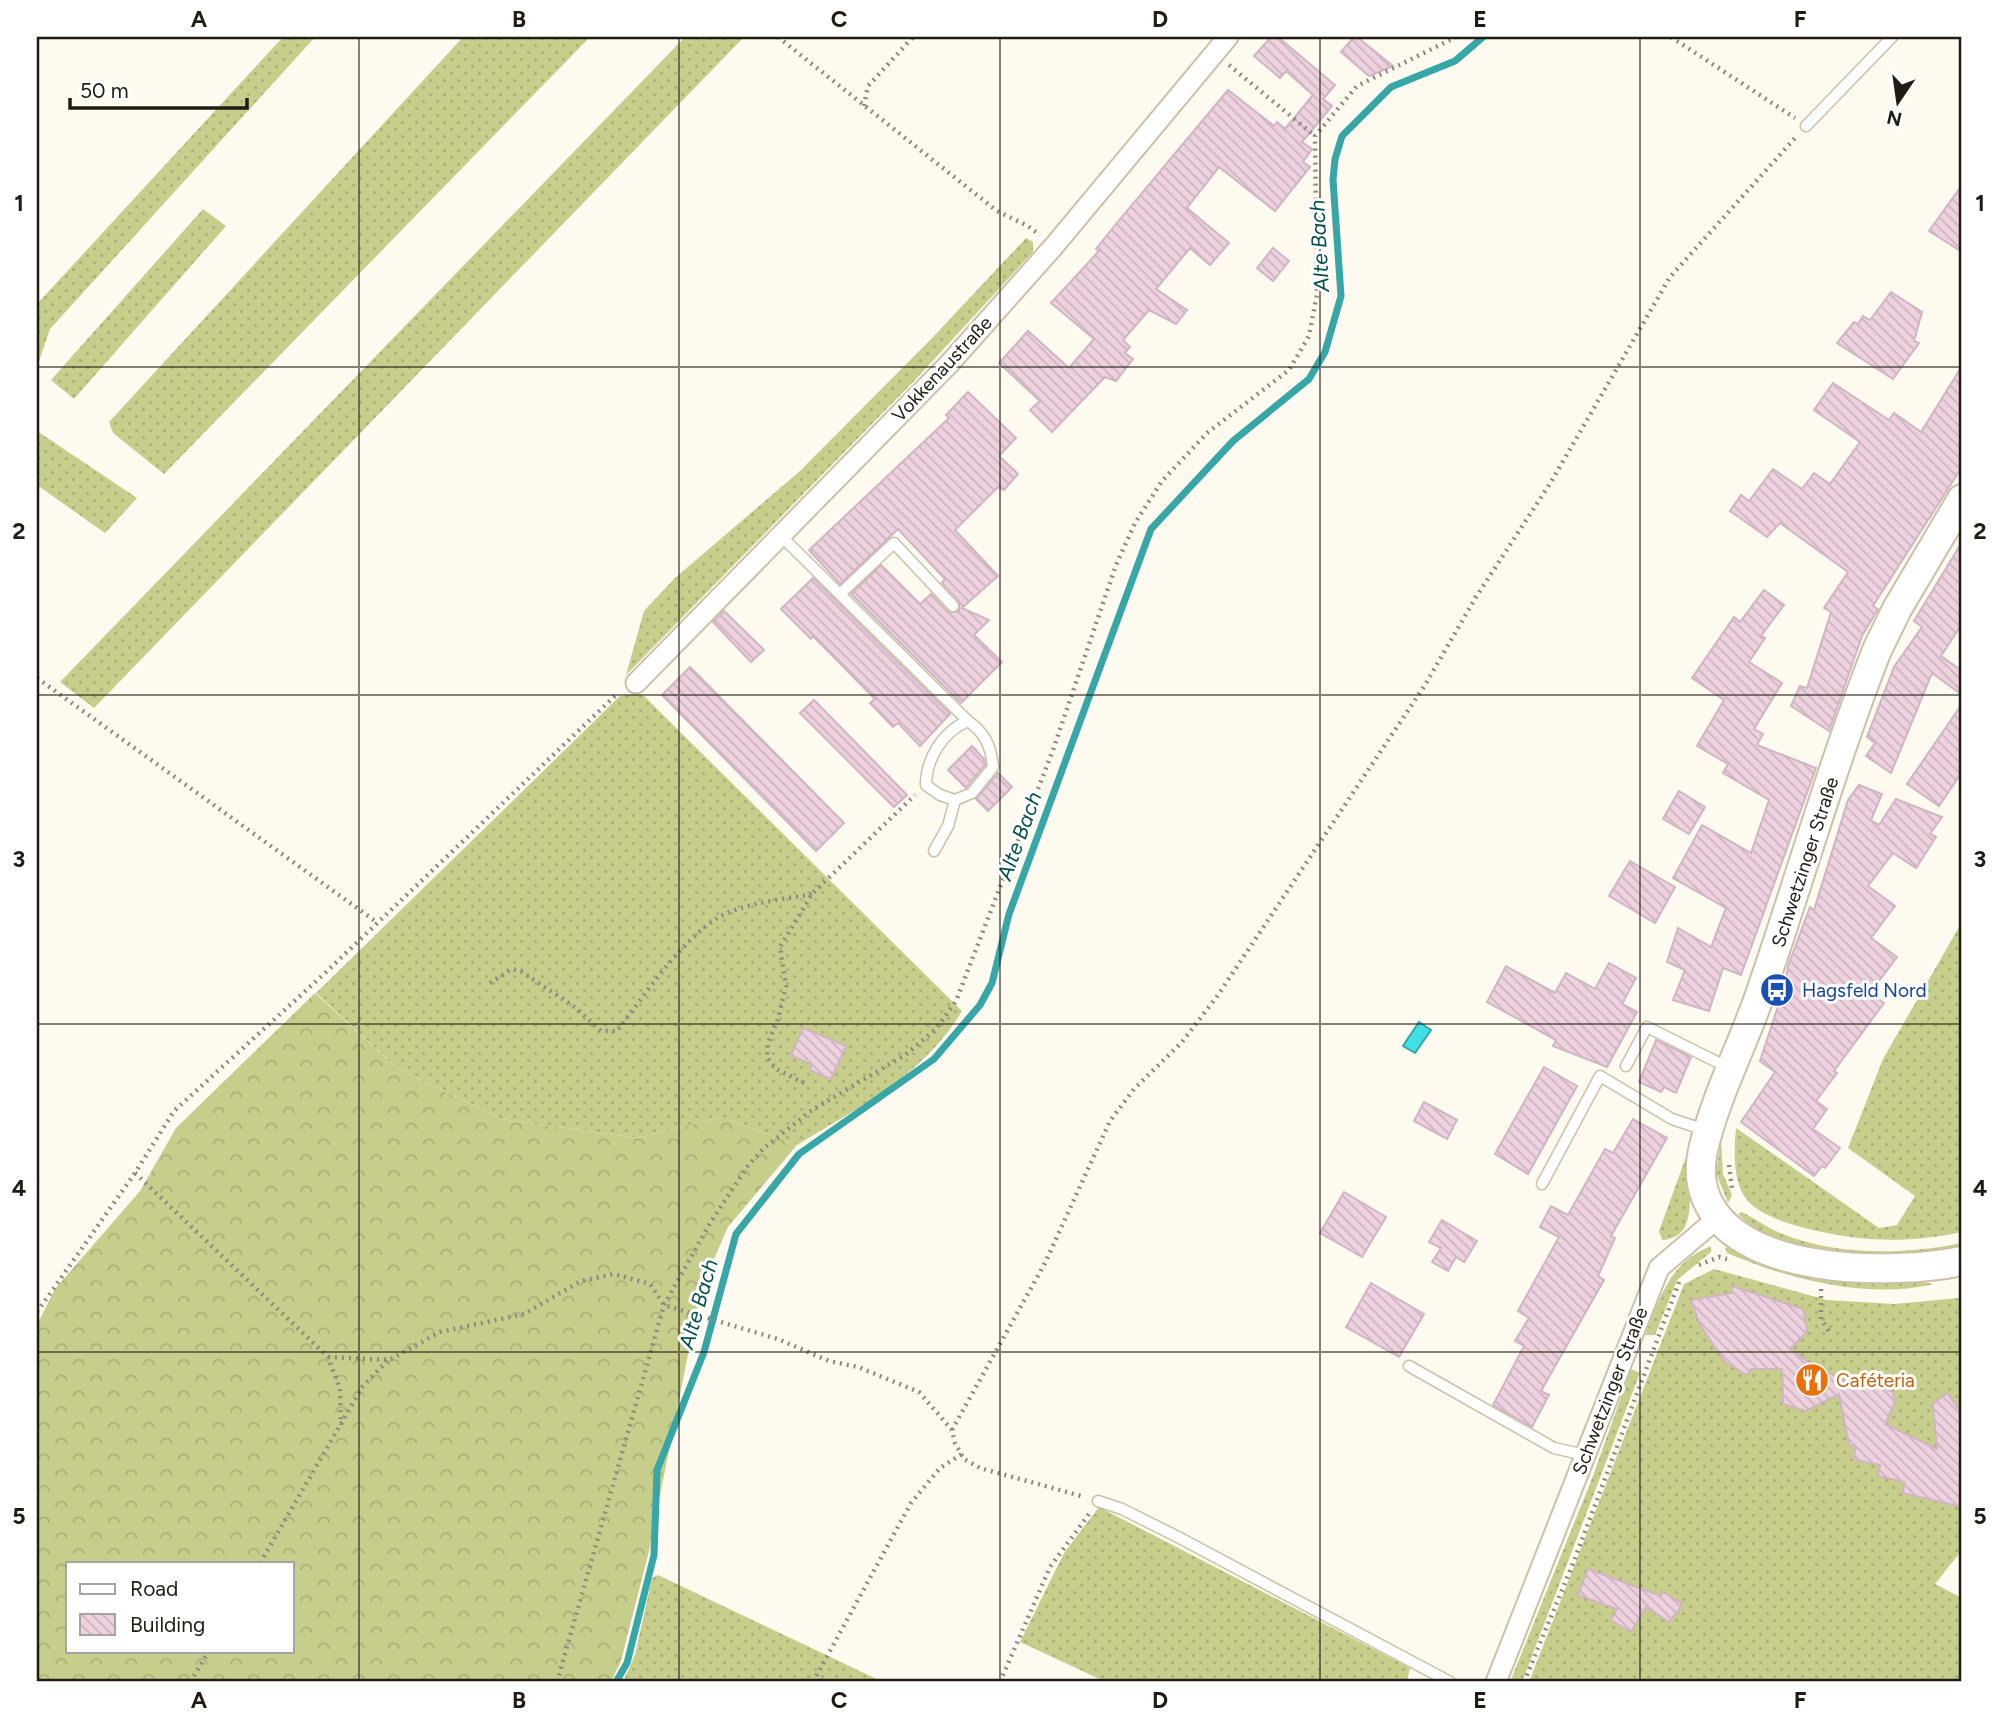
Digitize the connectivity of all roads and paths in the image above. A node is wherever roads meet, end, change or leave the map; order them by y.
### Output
1 (778, 37) edge
2 (913, 37) edge
3 (1228, 37) edge
4 (1456, 37) edge
5 (1671, 37) edge
6 (1892, 37) edge
7 (1214, 53) junction
8 (864, 106) junction
9 (1806, 126) junction
10 (1315, 135) junction
11 (1054, 246) junction
12 (1962, 499) edge
13 (780, 535) junction
14 (840, 594) junction
15 (954, 606) dead end
16 (37, 678) edge
17 (636, 683) joint
18 (968, 721) junction
19 (926, 785) junction
20 (955, 800) junction
21 (933, 851) dead end
22 (812, 894) junction
23 (378, 923) junction
24 (490, 983) dead end
25 (1626, 1066) dead end
26 (1733, 1070) junction
27 (804, 1083) dead end
28 (1709, 1132) junction
29 (135, 1173) junction
30 (1542, 1184) dead end
31 (1719, 1217) junction
32 (1719, 1257) dead end
33 (1962, 1261) edge
34 (1693, 1268) dead end
35 (1686, 1275) dead end
36 (1821, 1288) dead end
37 (664, 1306) junction
38 (37, 1312) edge
39 (1829, 1331) dead end
40 (328, 1357) junction
41 (389, 1360) junction
42 (1409, 1366) dead end
43 (341, 1425) junction
44 (952, 1430) junction
45 (962, 1454) junction
46 (1585, 1455) junction
47 (1098, 1501) junction
48 (261, 1562) edge
49 (208, 1652) edge
50 (190, 1682) edge
51 (557, 1682) edge
52 (813, 1682) edge
53 (1000, 1682) edge
54 (1450, 1682) edge
55 (1496, 1682) edge
56 (1524, 1682) edge

1 - 8 path
2 - 8 path
3 - 7 street, Vokkenaustraße
4 - 10 path
5 - 9 path
6 - 9 lane
7 - 10 path
7 - 11 street, Vokkenaustraße
8 - 11 path
9 - 44 path
10 - 37 path
11 - 13 street, Vokkenaustraße
12 - 26 main road, Schwetzinger Straße
13 - 14 lane
13 - 17 street, Vokkenaustraße
14 - 15 lane
14 - 18 lane
16 - 23 path
17 - 23 path
18 - 19 lane
18 - 20 lane
19 - 20 lane
19 - 22 path
20 - 21 lane
22 - 24 path
22 - 27 path
23 - 29 path
25 - 26 lane
26 - 28 main road, Schwetzinger Straße
28 - 30 lane
28 - 31 main road, Schwetzinger Straße
29 - 38 path
29 - 40 path
31 - 33 main road
31 - 46 street, Schwetzinger Straße
32 - 34 path
35 - 56 path
36 - 39 path
37 - 41 path
37 - 44 path
37 - 51 path
40 - 41 path
40 - 43 path
41 - 43 path
42 - 46 lane
43 - 48 path
44 - 45 path
45 - 47 path
45 - 52 path
46 - 55 street, Schwetzinger Straße
47 - 53 path
47 - 54 lane
49 - 50 path

